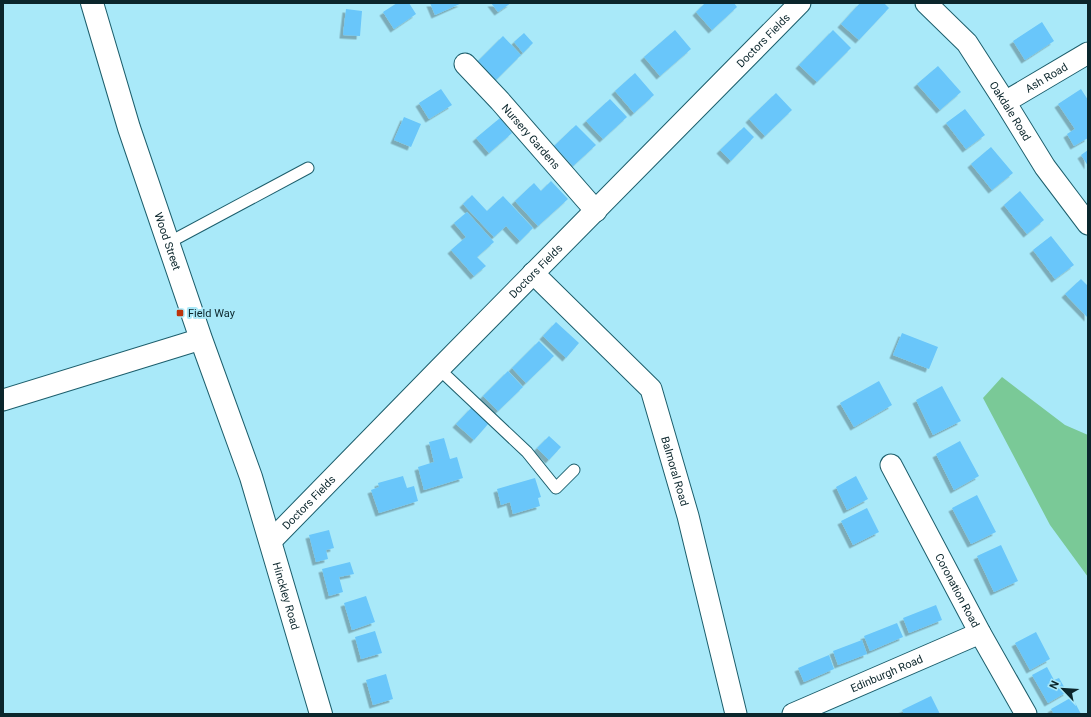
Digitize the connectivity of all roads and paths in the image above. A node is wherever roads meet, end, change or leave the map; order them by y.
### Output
1 (92, 3) edge
2 (800, 3) edge
3 (926, 3) edge
4 (1088, 54) edge
5 (465, 64) dead end
6 (1006, 102) junction
7 (308, 168) dead end
8 (596, 210) junction
9 (1088, 224) edge
10 (168, 243) junction
11 (533, 273) junction
12 (202, 339) junction
13 (438, 369) junction
14 (3, 400) edge
15 (891, 465) dead end
16 (574, 470) dead end
17 (251, 477) joint
18 (271, 541) junction
19 (980, 633) junction
20 (321, 714) edge
21 (736, 714) edge
22 (793, 714) edge
23 (1026, 714) edge

1 - 10 street, Wood Street
2 - 8 street, Doctors Fields
3 - 6 street, Oakdale Road
4 - 6 street, Ash Road
5 - 8 street, Nursery Gardens
6 - 9 street, Oakdale Road
7 - 10 lane
8 - 11 street, Doctors Fields
10 - 12 street, Wood Street
11 - 13 street, Doctors Fields
11 - 21 street, Balmoral Road
12 - 14 street
12 - 17 street, Wood Street
13 - 16 lane
13 - 18 street, Doctors Fields
15 - 19 street, Coronation Road
17 - 18 street, Hinckley Road
18 - 20 street, Hinckley Road
19 - 22 street, Edinburgh Road
19 - 23 street, Coronation Road

